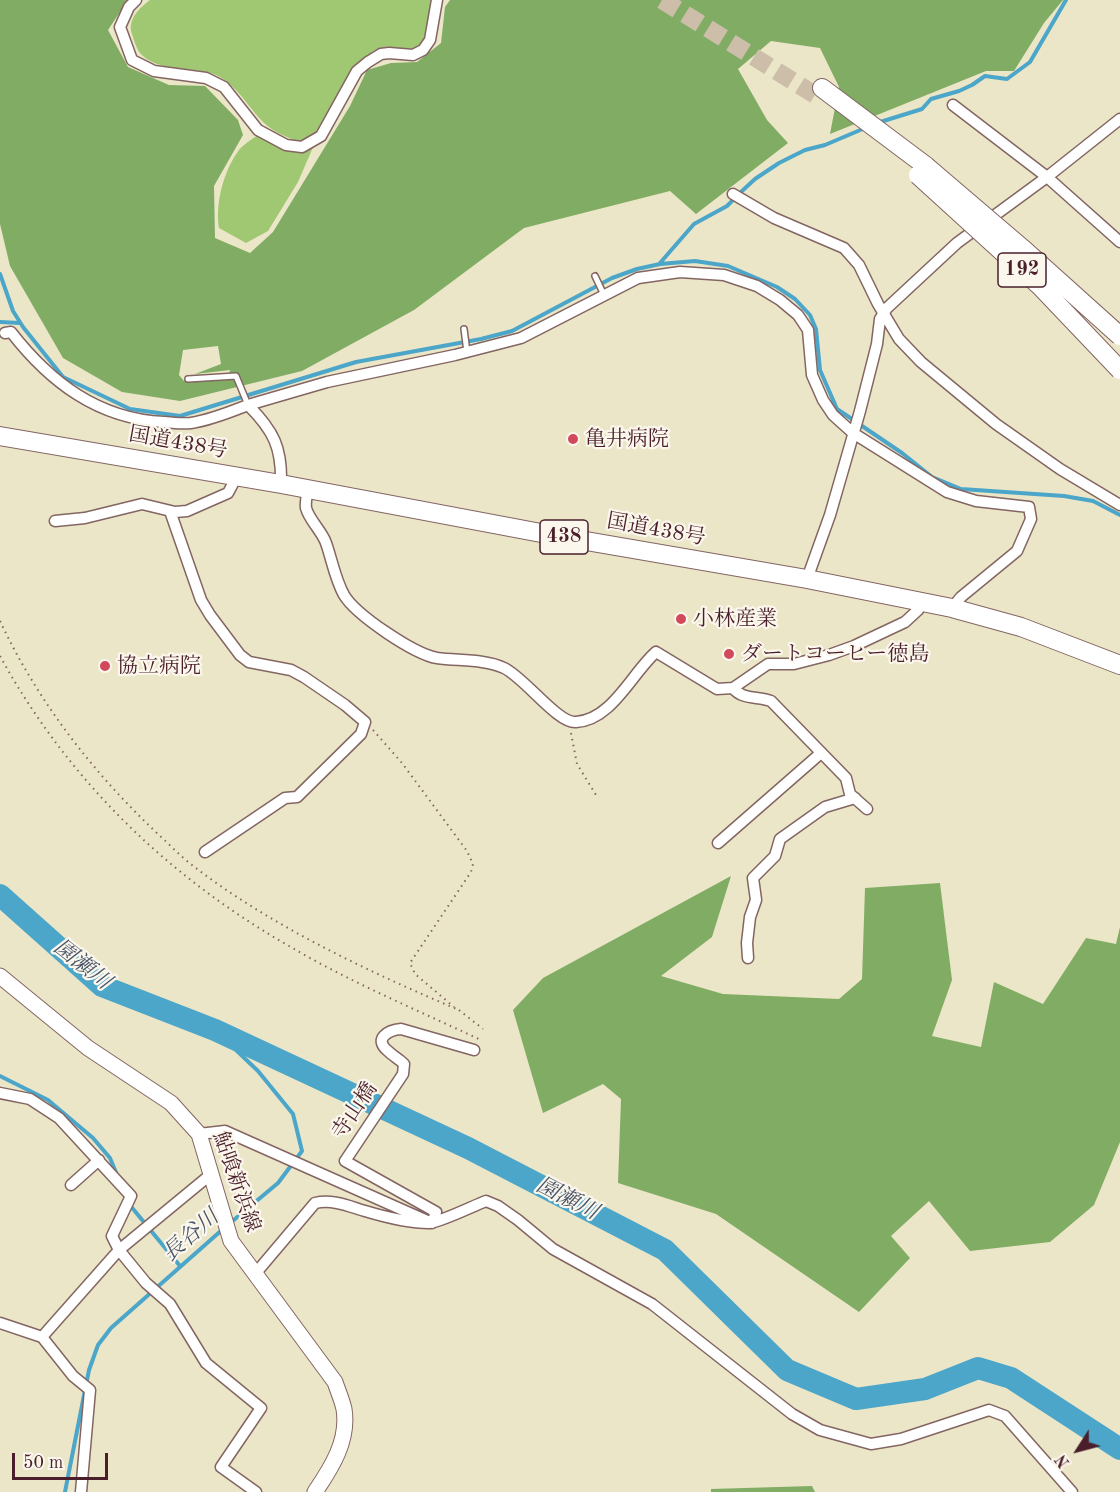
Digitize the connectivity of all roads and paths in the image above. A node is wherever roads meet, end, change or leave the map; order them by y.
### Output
1 (136, 0) edge
2 (437, 0) edge
3 (819, 92) tunnel mouth
4 (953, 105) dead end
5 (1120, 119) edge
6 (922, 171) junction
7 (1047, 177) junction
8 (733, 194) dead end
9 (1120, 242) edge
10 (595, 276) dead end
11 (604, 295) junction
12 (883, 314) junction
13 (464, 329) dead end
14 (5, 333) dead end
15 (1120, 336) edge
16 (468, 352) junction
17 (1120, 370) edge
18 (188, 379) dead end
19 (248, 403) junction
20 (853, 433) junction
21 (0, 436) edge
22 (237, 476) junction
23 (281, 484) junction
24 (308, 489) junction
25 (1120, 505) edge
26 (171, 511) junction
27 (55, 521) dead end
28 (807, 579) junction
29 (922, 602) junction
30 (952, 608) junction
31 (0, 656) edge
32 (1120, 665) edge
33 (733, 688) junction
34 (364, 722) junction
35 (572, 722) junction
36 (820, 753) junction
37 (596, 795) dead end
38 (855, 798) junction
39 (867, 809) dead end
40 (718, 843) dead end
41 (205, 852) dead end
42 (748, 958) dead end
43 (0, 976) edge
44 (483, 1029) dead end
45 (482, 1040) dead end
46 (474, 1050) dead end
47 (0, 1093) edge
48 (199, 1134) junction
49 (99, 1160) junction
50 (210, 1175) junction
51 (71, 1185) dead end
52 (432, 1223) junction
53 (119, 1250) junction
54 (255, 1274) junction
55 (0, 1323) edge
56 (42, 1336) junction
57 (81, 1492) edge
58 (256, 1492) edge
59 (315, 1492) edge
60 (1072, 1492) edge

1 - 2 street
3 - 6 highway, 192
4 - 7 street
5 - 7 street
6 - 15 highway, 192, bridge
6 - 17 highway, 192, bridge
7 - 9 street
7 - 12 street
8 - 12 street
10 - 11 lane
11 - 16 street
11 - 20 street
12 - 20 street
12 - 25 street
13 - 16 lane
14 - 19 street
16 - 19 street
18 - 19 lane
19 - 23 street
20 - 28 street
20 - 30 street
21 - 22 highway, 国道438号 / 438
22 - 23 highway, 国道438号 / 438
22 - 26 street
23 - 24 highway, 国道438号 / 438
24 - 28 highway, 国道438号 / 438
24 - 35 street
26 - 27 street
26 - 34 street
28 - 29 highway, 国道438号 / 438
29 - 30 highway, 国道438号 / 438
29 - 33 street
30 - 32 highway, 国道438号 / 438
31 - 45 path
33 - 35 street
33 - 36 street
34 - 41 street
34 - 44 path
35 - 37 path
36 - 38 street
36 - 40 street
38 - 39 street
38 - 42 street
43 - 48 main road, 鮎喰新浜線
46 - 52 street, 寺山橋
47 - 49 street
48 - 50 main road, 鮎喰新浜線
48 - 52 street
49 - 51 street
49 - 53 street
50 - 53 street
50 - 54 main road, 鮎喰新浜線
52 - 54 street
52 - 60 street
53 - 56 street
53 - 58 street
54 - 59 main road, 鮎喰新浜線
55 - 56 street
56 - 57 street

